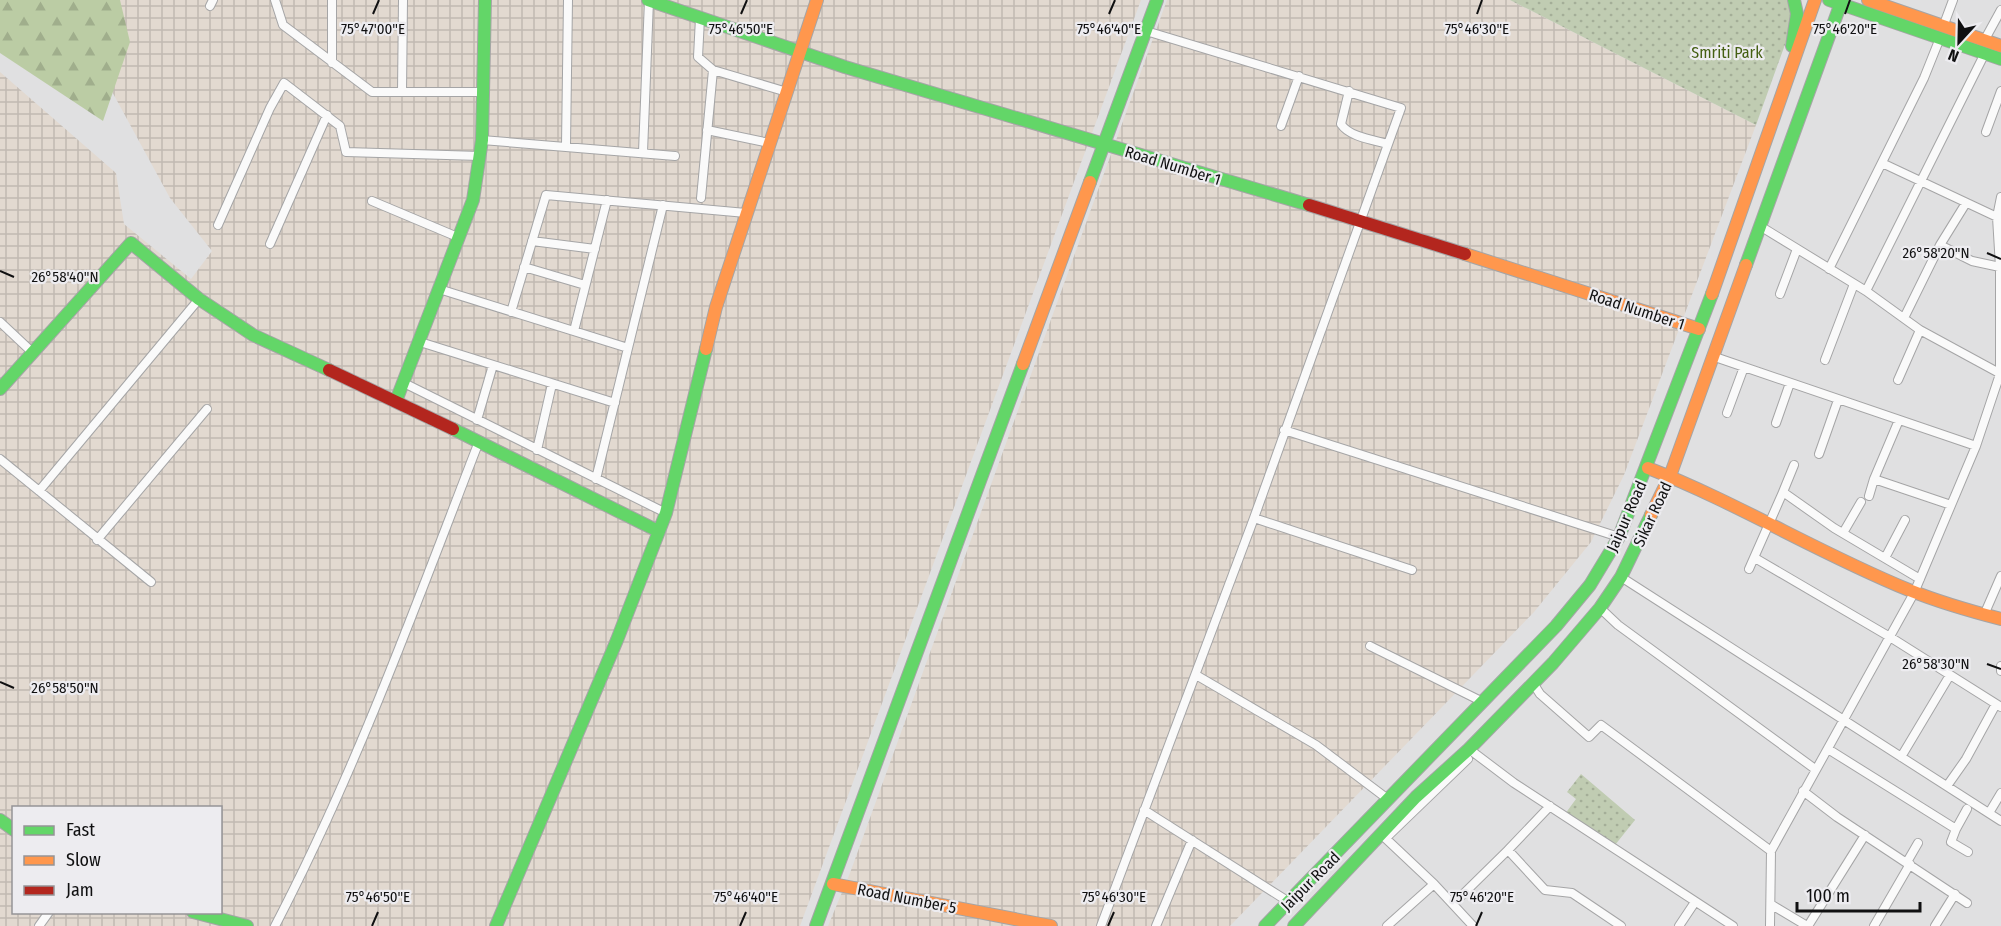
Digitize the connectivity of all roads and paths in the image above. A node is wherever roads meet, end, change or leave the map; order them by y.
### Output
1 (275, 0) edge
2 (332, 0) edge
3 (403, 0) edge
4 (485, 0) edge
5 (568, 0) edge
6 (648, 0) edge
7 (817, 0) edge
8 (1157, 0) edge
9 (1794, 0) edge
10 (1815, 0) edge
11 (1868, 0) edge
12 (1953, 0) edge
13 (1839, 2) edge
14 (2001, 10) edge
15 (700, 18) junction
16 (1146, 31) junction
17 (1942, 32) junction
18 (2001, 46) edge
19 (1984, 47) junction
20 (801, 51) junction
21 (1797, 53) junction
22 (2001, 59) edge
23 (332, 63) junction
24 (713, 70) junction
25 (1299, 76) junction
26 (1349, 91) junction
27 (2001, 91) edge
28 (402, 92) junction
29 (483, 92) junction
30 (787, 92) junction
31 (327, 114) junction
32 (1281, 126) dead end
33 (707, 130) junction
34 (1986, 132) dead end
35 (482, 140) junction
36 (770, 143) junction
37 (1104, 144) junction
38 (1388, 144) junction
39 (566, 145) junction
40 (644, 152) junction
41 (480, 156) junction
42 (675, 156) dead end
43 (1882, 163) junction
44 (1920, 181) junction
45 (2001, 197) edge
46 (701, 198) dead end
47 (607, 200) junction
48 (372, 201) dead end
49 (1966, 203) junction
50 (663, 205) junction
51 (746, 213) junction
52 (1997, 217) junction
53 (1360, 220) junction
54 (218, 225) dead end
55 (1762, 227) junction
56 (460, 238) junction
57 (532, 241) junction
58 (270, 244) dead end
59 (1940, 245) junction
60 (595, 249) junction
61 (1797, 249) junction
62 (2000, 252) edge
63 (524, 267) junction
64 (2000, 267) edge
65 (1829, 269) junction
66 (1854, 284) junction
67 (585, 285) junction
68 (439, 289) junction
69 (1866, 291) junction
70 (1780, 294) dead end
71 (199, 299) junction
72 (511, 312) junction
73 (1904, 318) junction
74 (0, 322) edge
75 (1699, 329) junction
76 (1920, 330) junction
77 (574, 331) junction
78 (420, 342) junction
79 (628, 348) junction
80 (32, 352) junction
81 (1715, 357) junction
82 (1825, 360) dead end
83 (493, 365) junction
84 (1744, 367) junction
85 (2001, 374) edge
86 (1898, 380) dead end
87 (404, 383) junction
88 (1790, 383) junction
89 (552, 384) junction
90 (0, 388) edge
91 (1839, 399) junction
92 (396, 401) junction
93 (615, 402) junction
94 (207, 409) dead end
95 (1727, 412) dead end
96 (477, 420) junction
97 (1899, 420) junction
98 (1776, 423) dead end
99 (1284, 430) junction
100 (478, 444) junction
101 (1976, 446) junction
102 (537, 450) junction
103 (1819, 453) dead end
104 (0, 459) edge
105 (1794, 465) dead end
106 (1648, 468) junction
107 (1673, 477) junction
108 (596, 479) junction
109 (1874, 479) junction
110 (39, 491) junction
111 (1784, 492) junction
112 (1869, 496) dead end
113 (1861, 502) dead end
114 (1951, 505) junction
115 (666, 513) junction
116 (1254, 518) junction
117 (1905, 520) dead end
118 (1771, 521) junction
119 (658, 531) junction
120 (1843, 533) junction
121 (1619, 537) junction
122 (97, 540) junction
123 (1755, 558) junction
124 (1885, 558) junction
125 (1749, 568) dead end
126 (1412, 570) dead end
127 (2001, 576) edge
128 (1623, 578) junction
129 (1920, 579) junction
130 (151, 582) dead end
131 (1914, 593) junction
132 (1602, 610) junction
133 (1984, 615) junction
134 (2001, 619) edge
135 (1890, 637) junction
136 (1370, 646) dead end
137 (2001, 666) edge
138 (2001, 671) edge
139 (1196, 675) junction
140 (1950, 675) junction
141 (1535, 686) junction
142 (1483, 702) junction
143 (1999, 706) edge
144 (1845, 721) junction
145 (1828, 749) junction
146 (1471, 751) junction
147 (1901, 757) junction
148 (1815, 769) junction
149 (1947, 786) junction
150 (1803, 791) junction
151 (2001, 793) edge
152 (1389, 800) junction
153 (1550, 806) junction
154 (1967, 809) dead end
155 (1143, 810) junction
156 (1989, 813) junction
157 (2001, 821) edge
158 (1956, 829) junction
159 (1865, 835) junction
160 (1383, 836) junction
161 (1192, 840) junction
162 (1918, 843) dead end
163 (1508, 850) junction
164 (1771, 851) junction
165 (1968, 852) dead end
166 (1909, 863) junction
167 (834, 884) junction
168 (1434, 884) junction
169 (1955, 894) junction
170 (1289, 902) junction
171 (1695, 902) junction
172 (1967, 903) dead end
173 (1453, 904) junction
174 (1772, 905) junction
175 (201, 914) edge
176 (248, 926) edge
177 (275, 926) edge
178 (496, 926) edge
179 (816, 926) edge
180 (1051, 926) edge
181 (1101, 926) edge
182 (1156, 926) edge
183 (1265, 926) edge
184 (1294, 926) edge
185 (1387, 926) edge
186 (1473, 926) edge
187 (1621, 926) edge
188 (1679, 926) edge
189 (1733, 926) edge
190 (1770, 926) edge
191 (1808, 926) edge
192 (1874, 926) edge
193 (1935, 926) edge

1 - 23 street
2 - 23 street
3 - 28 street
4 - 29 street
5 - 39 street
6 - 15 street, Road Number 1
6 - 40 street
7 - 20 street
8 - 16 street
9 - 21 street
10 - 21 street, Jaipur Road
11 - 17 street
12 - 17 street
13 - 17 street
13 - 55 street, Sikar Road
14 - 19 street
15 - 20 street, Road Number 1
15 - 24 street
16 - 25 street
16 - 37 street
17 - 19 street
17 - 43 street
18 - 19 street
19 - 22 street
19 - 44 street
20 - 30 street
20 - 37 street, Road Number 1
21 - 75 street, Jaipur Road
23 - 28 street
24 - 30 street
24 - 33 street
25 - 26 street
25 - 32 street
26 - 38 street
26 - 38 street
27 - 34 street
28 - 29 street
29 - 35 street
30 - 36 street
31 - 41 street
31 - 54 street
31 - 58 street
33 - 36 street
33 - 46 street
35 - 39 street
35 - 41 street
36 - 51 street
37 - 53 street, Road Number 1
37 - 167 street
38 - 53 street
39 - 40 street
40 - 42 street
41 - 56 street
43 - 44 street
43 - 65 street
44 - 49 street
44 - 69 street
45 - 52 street
47 - 50 street
47 - 57 street
47 - 60 street
48 - 56 street
49 - 52 street
49 - 59 street
50 - 51 street
50 - 79 street
51 - 115 street
52 - 62 street
53 - 75 street, Road Number 1
53 - 99 street
55 - 61 street
55 - 81 street, Sikar Road
56 - 68 street
57 - 60 street
57 - 63 street
59 - 64 street
59 - 73 street
60 - 67 street
61 - 65 street
61 - 70 street
62 - 64 street
63 - 67 street
63 - 72 street
64 - 85 street
65 - 66 street
66 - 69 street
66 - 82 street
67 - 77 street
68 - 72 street
68 - 78 street
69 - 73 street
71 - 80 street
71 - 92 street
71 - 110 street
72 - 77 street
73 - 76 street
74 - 80 street
75 - 106 street, Jaipur Road
76 - 85 street
76 - 86 street
77 - 79 street
78 - 83 street
78 - 87 street
79 - 93 street
80 - 90 street
81 - 84 street
81 - 107 street, Sikar Road
83 - 89 street
83 - 96 street
84 - 88 street
84 - 95 street
85 - 101 street
87 - 92 street
87 - 96 street
88 - 91 street
88 - 98 street
89 - 93 street
89 - 102 street
91 - 97 street
91 - 103 street
92 - 100 street
93 - 108 street
94 - 122 street
96 - 102 street
97 - 101 street
97 - 109 street
99 - 116 street
99 - 121 street
100 - 119 street
100 - 177 street
101 - 114 street
102 - 108 street
104 - 110 street
105 - 111 street
106 - 107 street
106 - 121 street, Jaipur Road
107 - 118 street
107 - 128 street, Sikar Road
108 - 115 street
109 - 112 street
109 - 114 street
110 - 122 street
111 - 118 street
111 - 120 street
113 - 120 street
114 - 129 street
115 - 119 street
116 - 126 street
116 - 139 street
117 - 124 street
118 - 123 street
118 - 131 street
119 - 178 street
120 - 124 street
121 - 142 street, Jaipur Road
122 - 130 street
123 - 125 street
123 - 135 street
124 - 129 street
127 - 133 street
128 - 132 street, Sikar Road
128 - 144 street
129 - 131 street
131 - 133 street
131 - 135 street
132 - 141 street, Sikar Road
132 - 148 street
133 - 134 street
135 - 140 street
135 - 144 street
136 - 142 street
137 - 138 street
139 - 152 street
139 - 155 street
140 - 143 street
140 - 147 street
141 - 146 street, Sikar Road
141 - 164 street
142 - 152 street, Jaipur Road
143 - 149 street
144 - 145 street
144 - 147 street
145 - 148 street
145 - 158 street
146 - 153 street
146 - 160 street, Sikar Road
147 - 149 street
148 - 150 street
149 - 156 street
150 - 159 street
150 - 164 street
151 - 156 street
152 - 170 street, Jaipur Road
153 - 163 street
153 - 171 street
154 - 158 street
155 - 161 street
155 - 181 street
156 - 157 street
158 - 165 street
159 - 166 street
159 - 191 street
160 - 168 street
160 - 184 street, Sikar Road
161 - 170 street
161 - 182 street
162 - 166 street
163 - 173 street
163 - 187 street
164 - 174 street
166 - 169 street
166 - 192 street
167 - 179 street
167 - 180 street, Road Number 5
168 - 173 street
168 - 185 street
169 - 172 street
169 - 193 street
170 - 183 street, Jaipur Road
171 - 188 street
171 - 189 street
173 - 186 street
174 - 190 street
174 - 191 street
175 - 176 street

